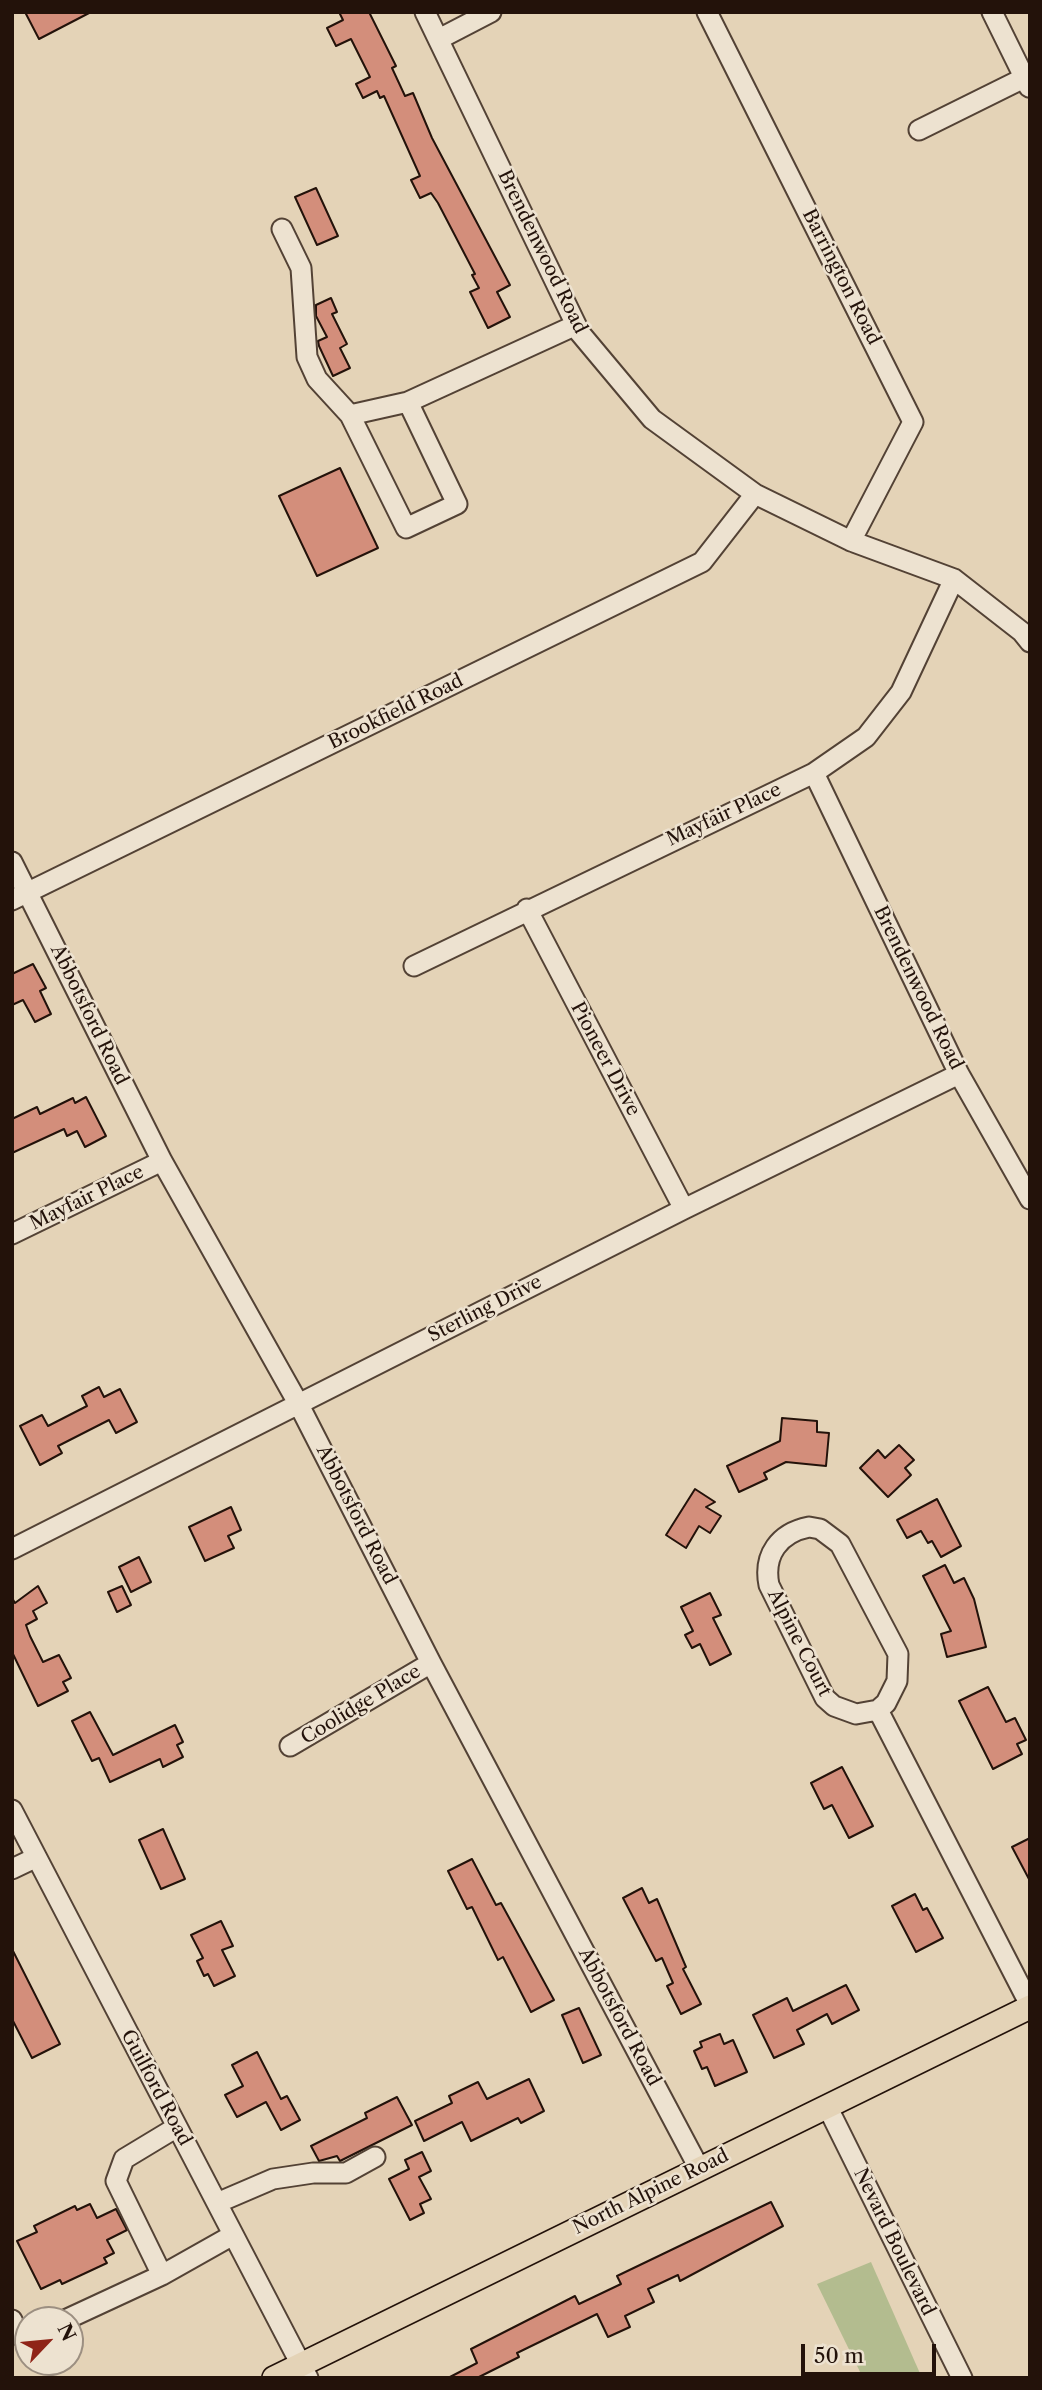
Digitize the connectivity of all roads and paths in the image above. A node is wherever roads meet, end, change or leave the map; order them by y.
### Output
1 (425, 12) edge
2 (491, 12) edge
3 (707, 12) edge
4 (992, 12) edge
5 (439, 39) junction
6 (1028, 80) edge
7 (919, 130) dead end
8 (282, 229) dead end
9 (576, 325) junction
10 (408, 402) junction
11 (351, 415) junction
12 (755, 494) junction
13 (850, 541) junction
14 (954, 579) junction
15 (1030, 642) edge
16 (814, 773) junction
17 (12, 862) edge
18 (20, 896) edge
19 (527, 909) junction
20 (414, 966) dead end
21 (959, 1074) junction
22 (162, 1161) junction
23 (1030, 1199) edge
24 (684, 1209) junction
25 (12, 1234) edge
26 (298, 1403) junction
27 (12, 1549) edge
28 (431, 1663) junction
29 (878, 1710) junction
30 (290, 1746) dead end
31 (12, 1810) edge
32 (35, 1858) junction
33 (12, 1869) edge
34 (1030, 2006) edge
35 (827, 2106) junction
36 (177, 2127) junction
37 (375, 2157) dead end
38 (699, 2168) junction
39 (217, 2203) junction
40 (233, 2235) junction
41 (162, 2275) junction
42 (84, 2311) edge
43 (305, 2371) edge
44 (274, 2378) edge
45 (962, 2378) edge

1 - 5 street, Brendenwood Road
2 - 5 street
3 - 13 street, Barrington Road
4 - 6 street
5 - 9 street, Brendenwood Road
6 - 7 street
8 - 11 street
9 - 10 street
9 - 12 street, Brendenwood Road
10 - 11 street
10 - 11 street
12 - 13 street, Brendenwood Road
12 - 18 street, Brookfield Road
13 - 14 street, Brendenwood Road
14 - 15 street, Brendenwood Road
14 - 16 street, Mayfair Place
16 - 19 street, Mayfair Place
16 - 21 street, Brendenwood Road
17 - 18 street, Abbotsford Road
18 - 22 street, Abbotsford Road
19 - 20 street, Mayfair Place
19 - 24 street, Pioneer Drive
21 - 23 street, Brendenwood Road
21 - 24 street, Sterling Drive
22 - 25 street, Mayfair Place
22 - 26 street, Abbotsford Road
24 - 26 street, Sterling Drive
26 - 27 street, Sterling Drive
26 - 28 street, Abbotsford Road
28 - 30 street, Coolidge Place
28 - 38 street, Abbotsford Road
29 - 29 street, Alpine Court
29 - 34 street
31 - 32 street, Guilford Road
32 - 33 street
32 - 36 street, Guilford Road
34 - 35 main road, North Alpine Road
35 - 38 main road, North Alpine Road
35 - 45 street, Nevard Boulevard
36 - 39 street, Guilford Road
36 - 41 street
37 - 39 street
38 - 43 main road, North Alpine Road
39 - 40 street, Guilford Road
40 - 41 street
40 - 43 street, Guilford Road
41 - 42 street
43 - 44 main road, North Alpine Road

